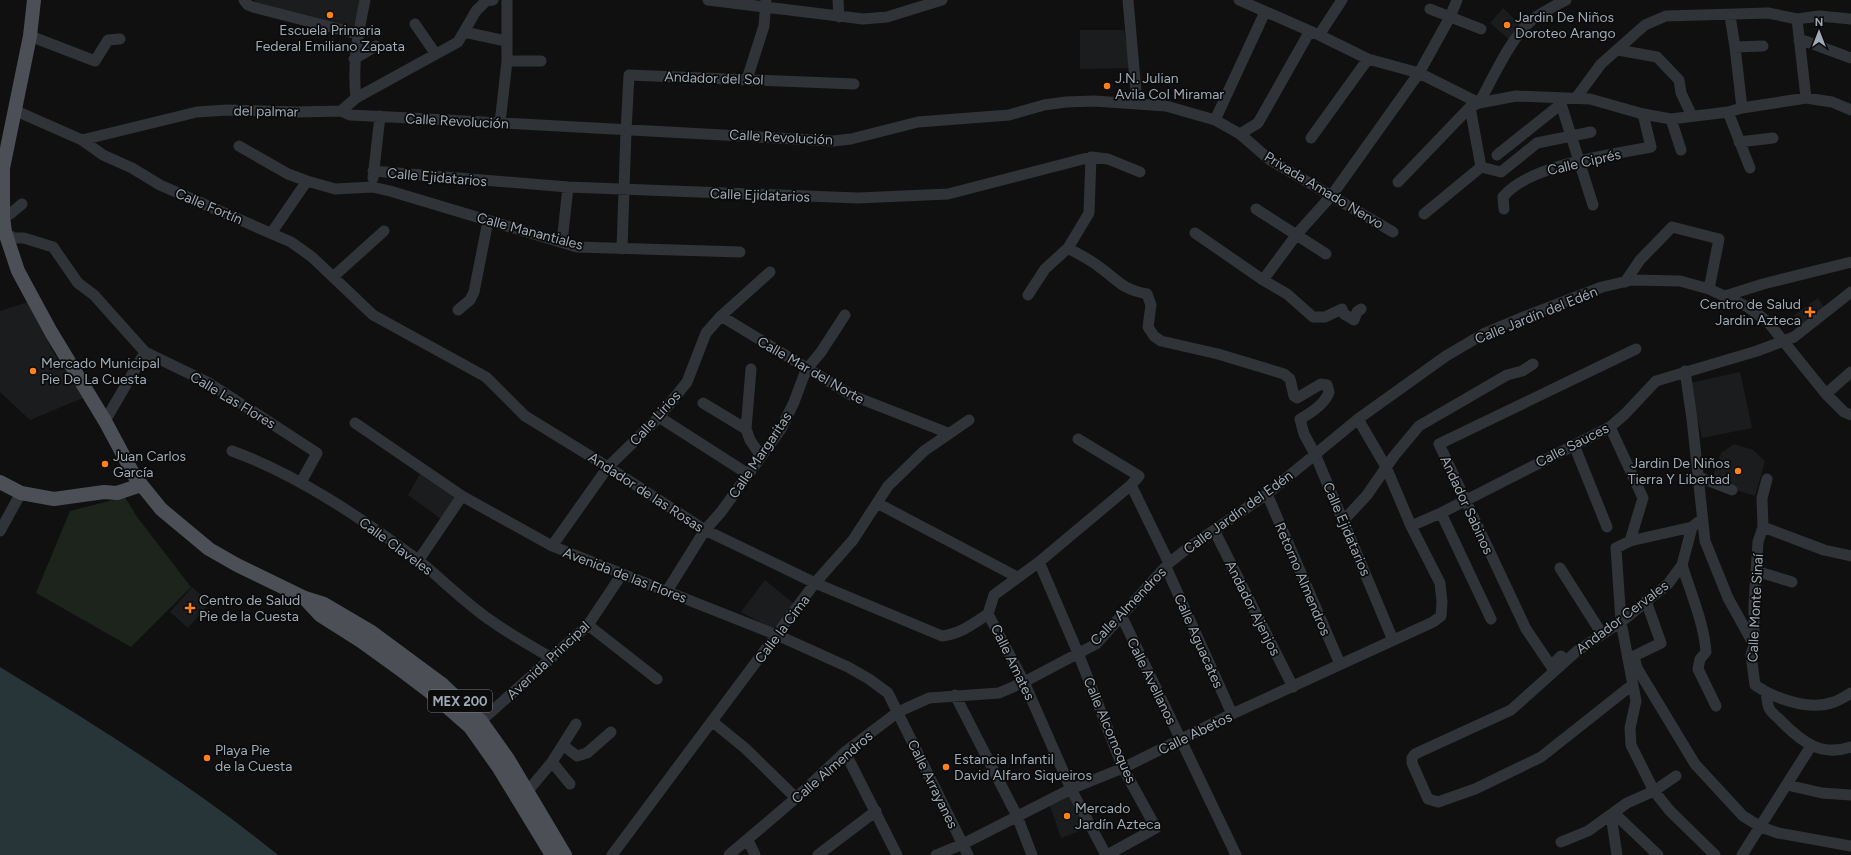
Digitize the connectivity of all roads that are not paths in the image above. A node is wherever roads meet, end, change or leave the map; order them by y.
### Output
1 (34, 0) edge
2 (244, 0) edge
3 (365, 0) edge
4 (489, 0) edge
5 (507, 0) edge
6 (708, 0) edge
7 (838, 0) edge
8 (942, 0) edge
9 (1128, 0) edge
10 (1239, 0) edge
11 (1342, 0) edge
12 (1457, 0) edge
13 (1566, 0) edge
14 (766, 4) edge
15 (1430, 9) dead end
16 (1264, 12) junction
17 (1730, 16) junction
18 (839, 17) junction
19 (1450, 18) junction
20 (1797, 19) junction
21 (1851, 19) edge
22 (415, 24) dead end
23 (1481, 29) dead end
24 (464, 32) junction
25 (1314, 33) junction
26 (358, 34) junction
27 (30, 36) junction
28 (120, 39) dead end
29 (506, 41) junction
30 (1799, 41) junction
31 (376, 46) dead end
32 (1764, 46) dead end
33 (1735, 47) junction
34 (1618, 50) junction
35 (435, 53) junction
36 (1851, 58) edge
37 (354, 59) junction
38 (1368, 59) junction
39 (507, 61) junction
40 (541, 61) dead end
41 (1419, 73) junction
42 (747, 79) junction
43 (854, 84) dead end
44 (356, 98) junction
45 (1576, 98) junction
46 (1806, 98) junction
47 (1561, 101) junction
48 (1137, 103) junction
49 (1474, 105) junction
50 (1742, 108) junction
51 (14, 110) junction
52 (1851, 110) edge
53 (341, 111) junction
54 (1728, 112) junction
55 (1643, 114) junction
56 (380, 116) junction
57 (1692, 116) junction
58 (1671, 119) junction
59 (1216, 120) junction
60 (500, 123) junction
61 (626, 130) junction
62 (1591, 132) dead end
63 (1240, 134) junction
64 (1573, 137) junction
65 (1311, 138) dead end
66 (1773, 138) dead end
67 (82, 140) junction
68 (4, 142) edge
69 (1738, 142) junction
70 (239, 146) dead end
71 (1681, 150) dead end
72 (1497, 155) dead end
73 (1091, 157) junction
74 (1579, 162) junction
75 (1481, 167) junction
76 (1750, 168) dead end
77 (373, 171) junction
78 (1140, 172) dead end
79 (307, 181) junction
80 (1398, 182) dead end
81 (372, 187) junction
82 (568, 187) junction
83 (624, 190) junction
84 (1, 193) edge
85 (1332, 195) junction
86 (22, 204) dead end
87 (1592, 205) dead end
88 (1256, 209) dead end
89 (1504, 209) dead end
90 (1424, 214) dead end
91 (3, 216) junction
92 (488, 221) junction
93 (384, 231) dead end
94 (2, 232) edge
95 (272, 232) junction
96 (1393, 232) dead end
97 (1195, 233) dead end
98 (1297, 234) junction
99 (562, 242) junction
100 (1068, 248) junction
101 (622, 249) junction
102 (740, 252) dead end
103 (1326, 254) dead end
104 (1851, 262) edge
105 (770, 272) dead end
106 (333, 277) junction
107 (1263, 280) junction
108 (1625, 282) junction
109 (1709, 289) junction
110 (1851, 292) edge
111 (1028, 295) dead end
112 (1725, 296) junction
113 (1361, 309) dead end
114 (458, 310) dead end
115 (845, 315) dead end
116 (721, 316) junction
117 (1784, 340) junction
118 (1636, 349) dead end
119 (145, 352) junction
120 (1533, 364) dead end
121 (751, 369) dead end
122 (806, 370) junction
123 (1685, 371) junction
124 (1851, 372) edge
125 (1826, 394) junction
126 (703, 403) dead end
127 (1847, 413) edge
128 (659, 417) junction
129 (1358, 419) junction
130 (969, 420) dead end
131 (105, 421) junction
132 (355, 423) dead end
133 (1851, 423) edge
134 (1610, 427) junction
135 (746, 428) junction
136 (948, 433) junction
137 (1078, 439) dead end
138 (1574, 444) junction
139 (232, 451) dead end
140 (1315, 454) junction
141 (760, 455) junction
142 (608, 467) junction
143 (1386, 467) junction
144 (748, 474) junction
145 (1699, 477) junction
146 (1767, 479) dead end
147 (138, 481) junction
148 (0, 482) edge
149 (301, 482) junction
150 (1131, 485) junction
151 (1732, 490) dead end
152 (21, 493) junction
153 (1267, 494) junction
154 (462, 496) junction
155 (1465, 501) junction
156 (878, 503) junction
157 (1441, 513) junction
158 (1702, 519) junction
159 (1343, 521) junction
160 (1411, 526) junction
161 (1608, 527) dead end
162 (1692, 527) junction
163 (1763, 527) junction
164 (705, 530) junction
165 (1214, 530) junction
166 (0, 531) edge
167 (1630, 540) junction
168 (552, 546) junction
169 (1851, 556) edge
170 (418, 561) junction
171 (1039, 562) junction
172 (1168, 565) junction
173 (1682, 566) junction
174 (1560, 568) dead end
175 (1756, 571) junction
176 (622, 574) junction
177 (1017, 577) junction
178 (1792, 582) dead end
179 (816, 583) junction
180 (667, 591) junction
181 (305, 598) junction
182 (1646, 601) junction
183 (988, 614) junction
184 (1121, 615) junction
185 (1491, 619) dead end
186 (1621, 622) junction
187 (588, 625) junction
188 (1602, 634) junction
189 (777, 635) junction
190 (1393, 640) junction
191 (1754, 645) junction
192 (1577, 651) junction
193 (1078, 652) junction
194 (550, 658) junction
195 (1631, 658) junction
196 (1340, 664) junction
197 (657, 679) dead end
198 (1024, 682) junction
199 (1632, 685) junction
200 (1293, 687) junction
201 (1766, 692) junction
202 (1851, 693) edge
203 (955, 695) junction
204 (1716, 706) dead end
205 (898, 712) junction
206 (1232, 714) junction
207 (481, 721) junction
208 (713, 722) junction
209 (576, 724) dead end
210 (611, 732) dead end
211 (1180, 739) junction
212 (564, 746) junction
213 (1811, 746) junction
214 (1851, 747) edge
215 (845, 752) junction
216 (552, 762) junction
217 (1123, 768) junction
218 (1676, 776) dead end
219 (570, 784) dead end
220 (1787, 785) junction
221 (1071, 789) junction
222 (1654, 791) junction
223 (526, 792) junction
224 (1851, 795) edge
225 (796, 798) junction
226 (876, 811) junction
227 (1613, 814) junction
228 (1016, 816) junction
229 (1761, 827) junction
230 (748, 840) junction
231 (1561, 842) dead end
232 (962, 844) junction
233 (1851, 846) edge
234 (552, 855) edge
235 (565, 855) edge
236 (612, 855) edge
237 (730, 855) edge
238 (755, 855) edge
239 (818, 855) edge
240 (897, 855) edge
241 (936, 855) edge
242 (968, 855) edge
243 (1032, 855) edge
244 (1107, 855) edge
245 (1236, 855) edge
246 (1617, 855) edge
247 (1658, 855) edge
248 (1715, 855) edge
249 (1742, 855) edge

1 - 27 main road, MEX 200
2 - 26 street
3 - 26 street
4 - 24 street
5 - 29 street
6 - 14 street
7 - 18 street
8 - 18 street
9 - 48 street
10 - 16 street
11 - 25 street
12 - 19 street
13 - 49 street
14 - 18 street
14 - 42 street
15 - 19 street
16 - 25 street
16 - 59 street
17 - 20 street
17 - 33 street
17 - 34 street
19 - 23 street
19 - 41 street
20 - 21 street
20 - 30 street
22 - 35 street
24 - 29 street
24 - 35 street
25 - 38 street
25 - 63 street
26 - 37 street
27 - 28 street
27 - 51 main road, MEX 200
29 - 39 street
30 - 36 street
30 - 46 street
31 - 37 street
32 - 33 street
33 - 50 street
34 - 45 street
34 - 57 street
35 - 44 street
37 - 44 street
38 - 41 street
38 - 65 street
39 - 40 street
39 - 60 street
41 - 49 street
41 - 85 street
42 - 43 street, Andador del Sol
42 - 61 street, Andador del Sol
44 - 53 street
45 - 47 street
45 - 55 street
46 - 50 street
46 - 52 street
47 - 49 street
47 - 64 street
47 - 72 street
48 - 59 street, Calle Revolución
48 - 61 street, Calle Revolución
49 - 75 street
49 - 80 street
50 - 54 street
51 - 67 street
51 - 68 main road, MEX 200
53 - 56 street, Calle Revolución
53 - 67 street, del palmar
54 - 57 street
54 - 69 street
55 - 58 street
55 - 74 street, Calle Ciprés
56 - 60 street, Calle Revolución
56 - 77 street
57 - 58 street
58 - 71 street
59 - 63 street, Privada Amado Nervo
60 - 61 street, Calle Revolución
61 - 83 street
62 - 64 street
63 - 85 street, Privada Amado Nervo
64 - 74 street
64 - 75 street
66 - 69 street
67 - 95 street, Calle Fortín
68 - 84 main road, MEX 200
69 - 76 street
70 - 79 street, Calle Manantiales
73 - 78 street, Calle Ejidatarios
73 - 83 street, Calle Ejidatarios
73 - 100 street
74 - 87 street
74 - 89 street, Calle Ciprés
75 - 90 street
77 - 81 street
77 - 82 street, Calle Ejidatarios
79 - 81 street, Calle Manantiales
79 - 95 street
81 - 92 street, Calle Manantiales
82 - 83 street, Calle Ejidatarios
82 - 99 street
83 - 101 street
84 - 91 main road, MEX 200
85 - 96 street, Privada Amado Nervo
85 - 98 street
86 - 91 street
88 - 98 street
91 - 94 main road, MEX 200
92 - 99 street, Calle Manantiales
92 - 114 street
93 - 106 street
94 - 119 street
94 - 131 main road, MEX 200
95 - 106 street, Calle Fortín
97 - 107 street
98 - 103 street
98 - 107 street
99 - 101 street, Calle Manantiales
100 - 111 street
100 - 140 street, Calle Ejidatarios
101 - 102 street, Calle Manantiales
104 - 112 street
105 - 116 street, Calle Lirios
106 - 142 street, Andador de las Rosas
107 - 113 street
108 - 109 street, Calle Jardín del Edén
108 - 109 street
108 - 129 street, Calle Jardín del Edén
109 - 112 street, Calle Jardín del Edén
110 - 117 street, Calle Sauces
112 - 117 street, Calle Jardín del Edén
115 - 122 street, Calle Margaritas
116 - 122 street, Calle Mar del Norte
116 - 128 street, Calle Lirios
117 - 123 street, Calle Sauces
117 - 125 street, Calle Jardín del Edén
118 - 155 street, Andador Sabinos
119 - 131 street
119 - 149 street, Calle Las Flores
120 - 143 street
121 - 135 street
122 - 136 street, Calle Mar del Norte
122 - 141 street, Calle Margaritas
123 - 134 street, Calle Sauces
123 - 145 street
124 - 125 street
125 - 127 street, Calle Jardín del Edén
126 - 135 street, Calle Lirios
127 - 133 street, Calle Jardín del Edén
128 - 142 street, Calle Lirios
128 - 144 street
129 - 140 street, Calle Jardín del Edén
129 - 143 street
130 - 136 street, Calle la Cima
131 - 147 main road, MEX 200
132 - 154 street, Avenida de las Flores
134 - 138 street, Calle Sauces
134 - 167 street
135 - 141 street
136 - 156 street, Calle la Cima
137 - 150 street, Calle Amates
138 - 155 street, Calle Sauces
138 - 161 street
139 - 149 street, Calle Claveles
140 - 153 street, Calle Jardín del Edén
140 - 159 street, Calle Ejidatarios
141 - 144 street, Calle Margaritas
142 - 164 street, Andador de las Rosas
142 - 168 street, Calle Lirios
143 - 159 street
143 - 160 street
144 - 164 street, Calle Margaritas
145 - 151 street
145 - 158 street
146 - 163 street, Calle Monte Sinaí
147 - 152 main road
147 - 181 main road, MEX 200
148 - 152 main road
149 - 170 street, Calle Claveles
150 - 171 street, Calle Amates
150 - 172 street, Calle Almendros
152 - 166 street
153 - 165 street, Calle Jardín del Edén
153 - 196 street, Retorno Almendros
154 - 168 street, Avenida de las Flores
154 - 170 street
155 - 157 street, Calle Sauces
155 - 192 street, Andador Sabinos
156 - 177 street
156 - 179 street, Calle la Cima
157 - 160 street, Calle Sauces
157 - 185 street
158 - 162 street
158 - 191 street
159 - 190 street, Calle Ejidatarios
160 - 190 street, Calle Abetos
162 - 167 street
162 - 173 street, Andador Cervales
163 - 169 street
163 - 175 street, Calle Monte Sinaí
164 - 179 street, Andador de las Rosas
164 - 180 street, Calle Margaritas
165 - 172 street, Calle Jardín del Edén
165 - 200 street, Andador Ajenjos
167 - 186 street
168 - 176 street, Avenida de las Flores
170 - 194 street, Calle Claveles
171 - 177 street, Calle Amates
171 - 193 street, Calle Alcornoques
172 - 184 street, Calle Almendros
172 - 206 street, Calle Aguacates
173 - 182 street, Andador Cervales
173 - 204 street
174 - 188 street
175 - 178 street
175 - 191 street, Calle Monte Sinaí
176 - 180 street, Avenida de las Flores
176 - 187 street, Avenida Principal
177 - 183 street, Calle Amates
179 - 183 street, Andador de las Rosas
179 - 189 street, Calle la Cima
180 - 189 street, Avenida de las Flores
181 - 207 main road, MEX 200
181 - 234 main road, MEX 200
182 - 186 street, Andador Cervales
182 - 195 street
183 - 198 street, Calle Amates
184 - 193 street, Calle Almendros
184 - 211 street, Calle Avellanos
186 - 188 street, Andador Cervales
186 - 195 street
187 - 194 street, Avenida Principal
187 - 197 street
188 - 192 street, Andador Cervales
189 - 205 street, Avenida de las Flores
189 - 208 street, Calle la Cima
190 - 196 street, Calle Abetos
191 - 201 street, Calle Monte Sinaí
192 - 199 street, Andador Cervales
193 - 198 street, Calle Almendros
193 - 217 street, Calle Alcornoques
194 - 207 street, Avenida Principal
195 - 199 street
195 - 229 street
196 - 200 street, Calle Abetos
198 - 203 street, Calle Almendros
198 - 221 street, Calle Amates
199 - 222 street
200 - 206 street, Calle Abetos
201 - 202 street
201 - 213 street
203 - 205 street, Calle Almendros
203 - 228 street
205 - 215 street, Calle Almendros
205 - 232 street, Calle Arrayanes
206 - 211 street, Calle Abetos
207 - 223 main road, MEX 200
208 - 225 street
208 - 236 street, Calle la Cima
209 - 212 street
210 - 212 street
211 - 217 street, Calle Abetos
211 - 245 street, Calle Avellanos
212 - 216 street
213 - 214 street
213 - 220 street
215 - 225 street, Calle Almendros
215 - 226 street
216 - 219 street
216 - 223 street
217 - 221 street, Calle Abetos
217 - 244 street, Calle Alcornoques
218 - 222 street
220 - 224 street
220 - 229 street
221 - 228 street, Calle Abetos
221 - 244 street, Calle Amates
222 - 227 street
222 - 248 street
223 - 235 main road, MEX 200
225 - 230 street, Calle Almendros
226 - 239 street
226 - 240 street
227 - 231 street
227 - 246 street
227 - 247 street
228 - 232 street, Calle Abetos
228 - 243 street
229 - 233 street
229 - 249 street
230 - 237 street, Calle Almendros
230 - 238 street
232 - 241 street, Calle Abetos
232 - 242 street, Calle Arrayanes

